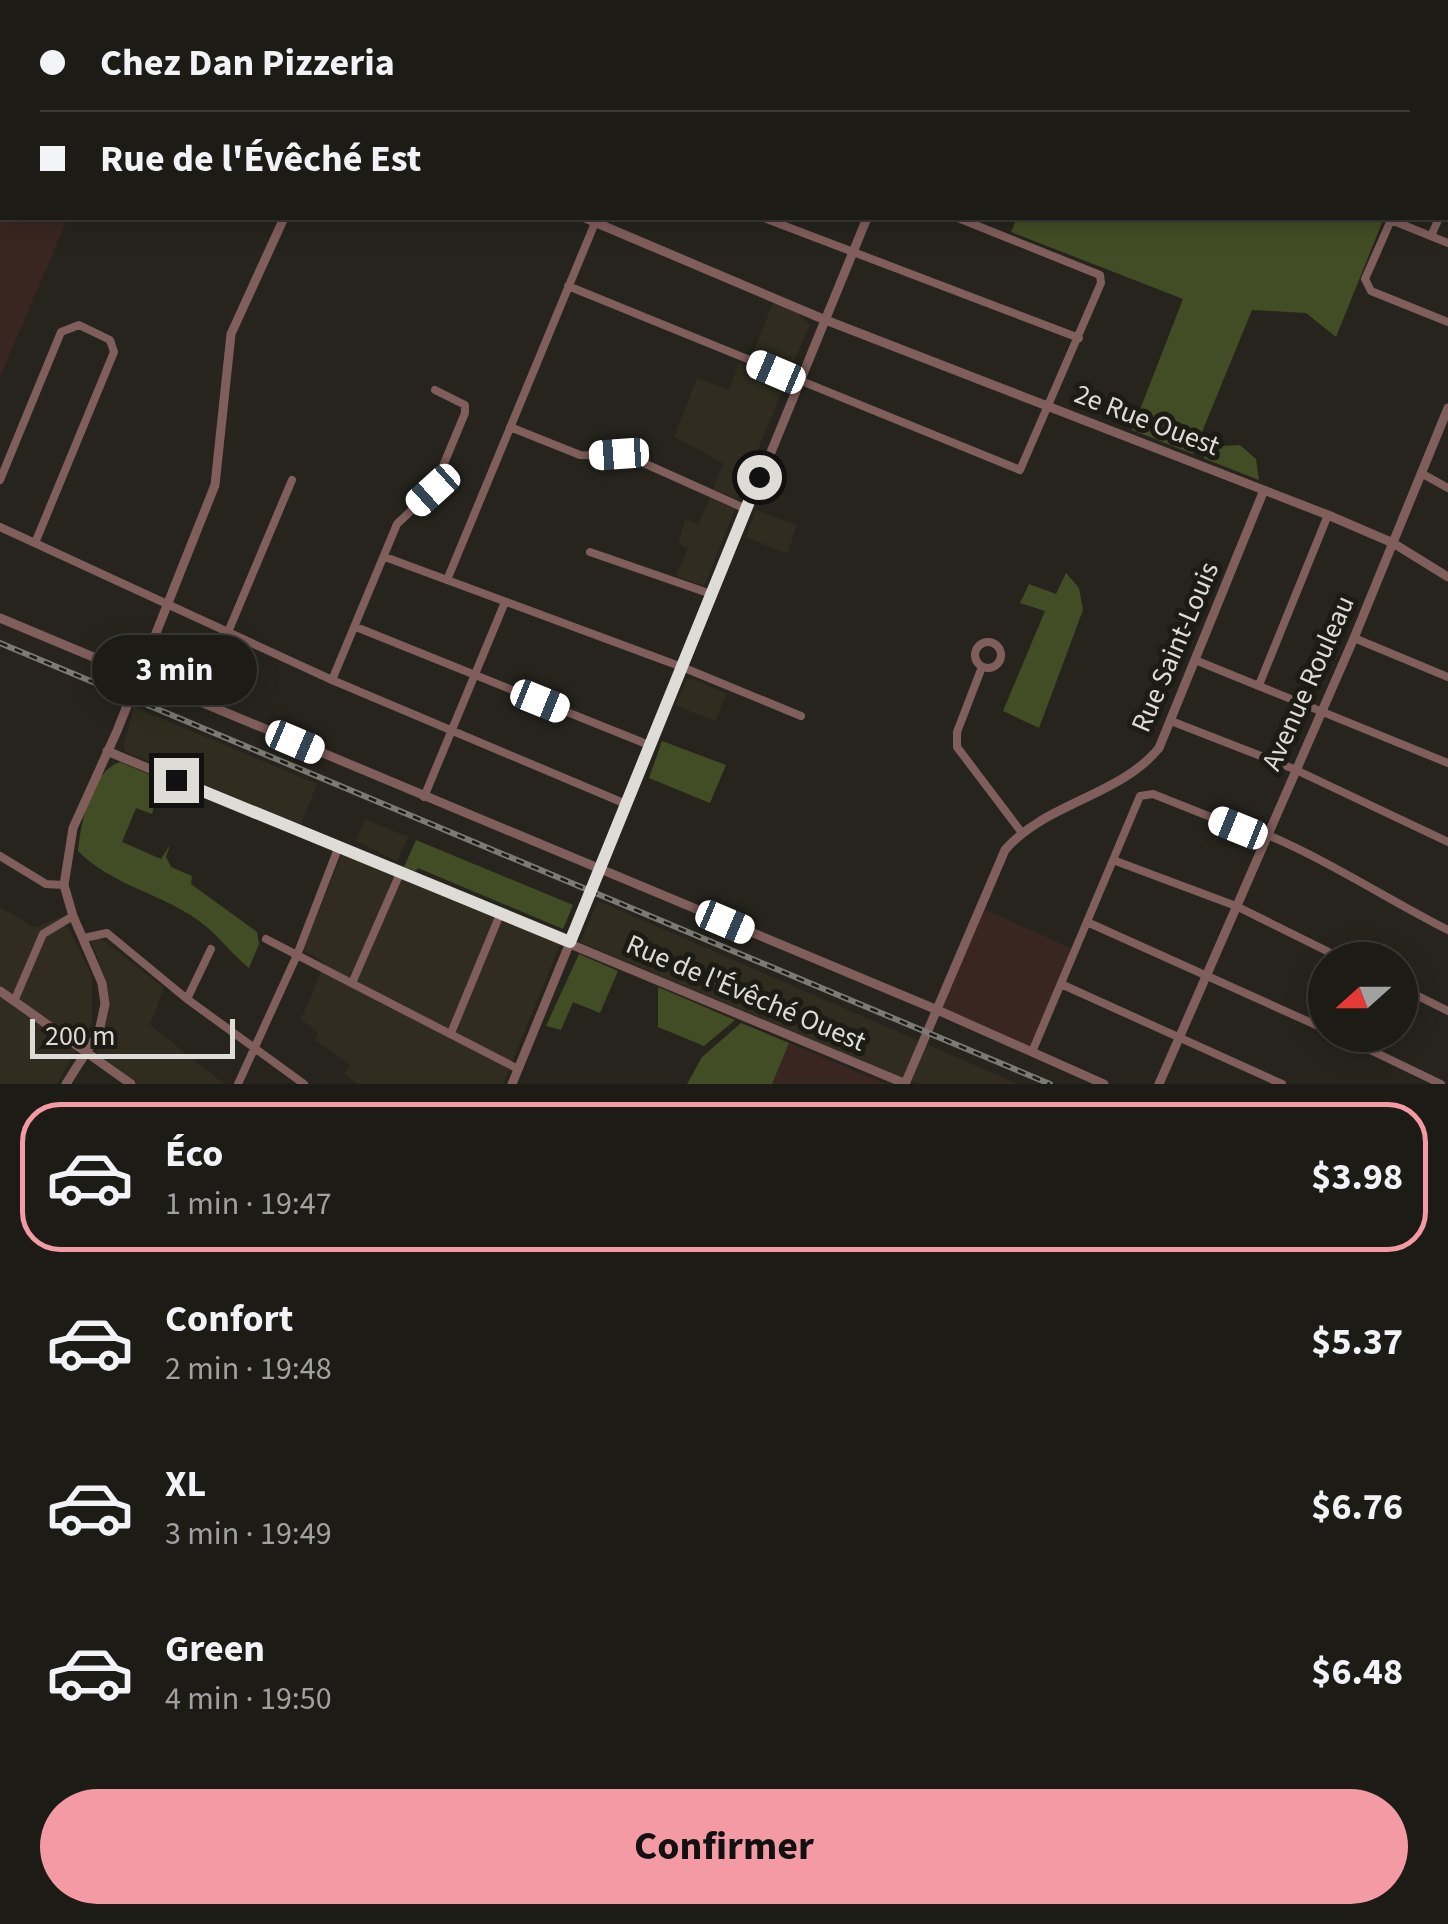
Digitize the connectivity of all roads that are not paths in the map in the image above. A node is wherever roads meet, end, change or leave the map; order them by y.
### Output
1 (283, 220) edge
2 (592, 220) edge
3 (594, 220) edge
4 (769, 220) edge
5 (865, 220) edge
6 (963, 220) edge
7 (1438, 220) edge
8 (1431, 236) junction
9 (1448, 243) edge
10 (852, 253) junction
11 (568, 286) junction
12 (823, 319) junction
13 (1448, 322) edge
14 (1079, 338) junction
15 (798, 381) junction
16 (435, 390) dead end
17 (1050, 406) junction
18 (1448, 408) edge
19 (510, 427) junction
20 (1421, 474) junction
21 (0, 480) edge
22 (292, 480) dead end
23 (1448, 488) edge
24 (1264, 490) junction
25 (746, 509) junction
26 (1328, 515) junction
27 (0, 528) edge
28 (35, 542) junction
29 (1393, 544) junction
30 (590, 552) dead end
31 (385, 558) junction
32 (1448, 578) edge
33 (447, 580) junction
34 (711, 594) junction
35 (505, 602) junction
36 (169, 606) junction
37 (0, 618) edge
38 (356, 627) junction
39 (227, 632) junction
40 (1354, 638) junction
41 (1196, 660) junction
42 (682, 667) junction
43 (982, 667) dead end
44 (475, 674) junction
45 (1448, 677) edge
46 (139, 678) junction
47 (332, 680) junction
48 (1259, 684) junction
49 (159, 686) junction
50 (198, 700) junction
51 (1322, 711) junction
52 (124, 716) junction
53 (801, 716) dead end
54 (1171, 721) junction
55 (452, 730) junction
56 (117, 731) junction
57 (649, 745) junction
58 (107, 751) junction
59 (125, 758) junction
60 (1448, 763) edge
61 (1294, 769) junction
62 (424, 797) junction
63 (626, 804) junction
64 (1022, 834) junction
65 (1267, 837) junction
66 (1448, 842) edge
67 (338, 846) junction
68 (0, 856) edge
69 (1113, 860) junction
70 (600, 869) junction
71 (401, 871) junction
72 (64, 885) junction
73 (1236, 906) junction
74 (501, 912) junction
75 (72, 916) junction
76 (1087, 922) junction
77 (1448, 930) edge
78 (84, 938) junction
79 (266, 938) dead end
80 (570, 942) junction
81 (1308, 942) edge
82 (211, 949) dead end
83 (297, 954) junction
84 (1207, 972) junction
85 (352, 983) junction
86 (1061, 984) junction
87 (0, 991) edge
88 (1418, 997) edge
89 (15, 999) junction
90 (188, 999) junction
91 (935, 1009) junction
92 (1448, 1011) edge
93 (1308, 1020) edge
94 (451, 1033) junction
95 (1180, 1035) junction
96 (256, 1048) junction
97 (86, 1051) junction
98 (1032, 1052) junction
99 (1374, 1052) edge
100 (518, 1069) junction
101 (66, 1084) edge
102 (131, 1084) edge
103 (238, 1084) edge
104 (304, 1084) edge
105 (512, 1084) edge
106 (906, 1084) edge
107 (1104, 1084) edge
108 (1158, 1084) edge
109 (1282, 1084) edge
110 (1441, 1084) edge

1 - 36 street
2 - 11 street
3 - 12 street, 2e Rue Ouest
4 - 10 street
5 - 10 street
6 - 14 street
7 - 8 street
8 - 9 street
8 - 13 street
10 - 12 street
10 - 14 street
11 - 15 street
11 - 19 street
12 - 15 street
12 - 17 street, 2e Rue Ouest
14 - 17 street
15 - 17 street
15 - 25 street
16 - 31 street
17 - 24 street, 2e Rue Ouest
18 - 20 street, Avenue Rouleau
19 - 25 street
19 - 33 street
20 - 23 street
20 - 29 street, Avenue Rouleau
21 - 28 street
22 - 39 street
24 - 26 street, 2e Rue Ouest
24 - 41 street, Rue Saint-Louis
25 - 34 street
26 - 29 street, 2e Rue Ouest
26 - 48 street
27 - 28 street
28 - 36 street
29 - 32 street, 2e Rue Ouest
29 - 40 street, Avenue Rouleau
30 - 34 street
31 - 33 street
31 - 38 street
33 - 35 street
34 - 42 street
35 - 42 street
35 - 44 street
36 - 39 street
36 - 46 street
37 - 46 street
38 - 44 street
38 - 47 street
39 - 47 street
39 - 50 street
40 - 45 street
40 - 51 street, Avenue Rouleau
41 - 48 street
41 - 54 street, Rue Saint-Louis
42 - 53 street
42 - 57 street
43 - 64 street
44 - 55 street
44 - 57 street
46 - 49 street
46 - 52 street
47 - 55 street
48 - 51 street
49 - 50 street
49 - 52 street
50 - 62 street
51 - 60 street
51 - 61 street, Avenue Rouleau
52 - 56 street
54 - 61 street
54 - 64 street, Rue Saint-Louis
55 - 62 street
55 - 63 street
56 - 58 street
56 - 59 street
57 - 63 street
58 - 59 street, Rue de l'Évêché Ouest
58 - 72 street
59 - 67 street, Rue de l'Évêché Ouest
61 - 65 street, Avenue Rouleau
61 - 66 street
62 - 70 street
63 - 70 street
64 - 91 street, Rue Saint-Louis
65 - 69 street
65 - 73 street, Avenue Rouleau
65 - 77 street
67 - 71 street, Rue de l'Évêché Ouest
67 - 83 street
68 - 72 street
69 - 73 street
69 - 76 street
70 - 80 street
70 - 91 street
71 - 74 street, Rue de l'Évêché Ouest
71 - 85 street
72 - 75 street
73 - 81 street
73 - 84 street, Avenue Rouleau
74 - 80 street, Rue de l'Évêché Ouest
74 - 94 street
75 - 78 street
75 - 89 street
76 - 84 street
76 - 86 street
78 - 90 street
78 - 97 street
79 - 83 street
80 - 100 street
80 - 106 street, Rue de l'Évêché Ouest
82 - 90 street
83 - 85 street
83 - 96 street
84 - 93 street
84 - 95 street, Avenue Rouleau
85 - 94 street
86 - 95 street
86 - 98 street
87 - 89 street
88 - 92 street
89 - 97 street
90 - 96 street
91 - 98 street
91 - 106 street, Rue Saint-Louis
94 - 100 street
95 - 108 street, Avenue Rouleau
95 - 109 street
96 - 103 street
96 - 104 street
97 - 101 street
97 - 102 street
98 - 107 street
99 - 110 street
100 - 105 street

